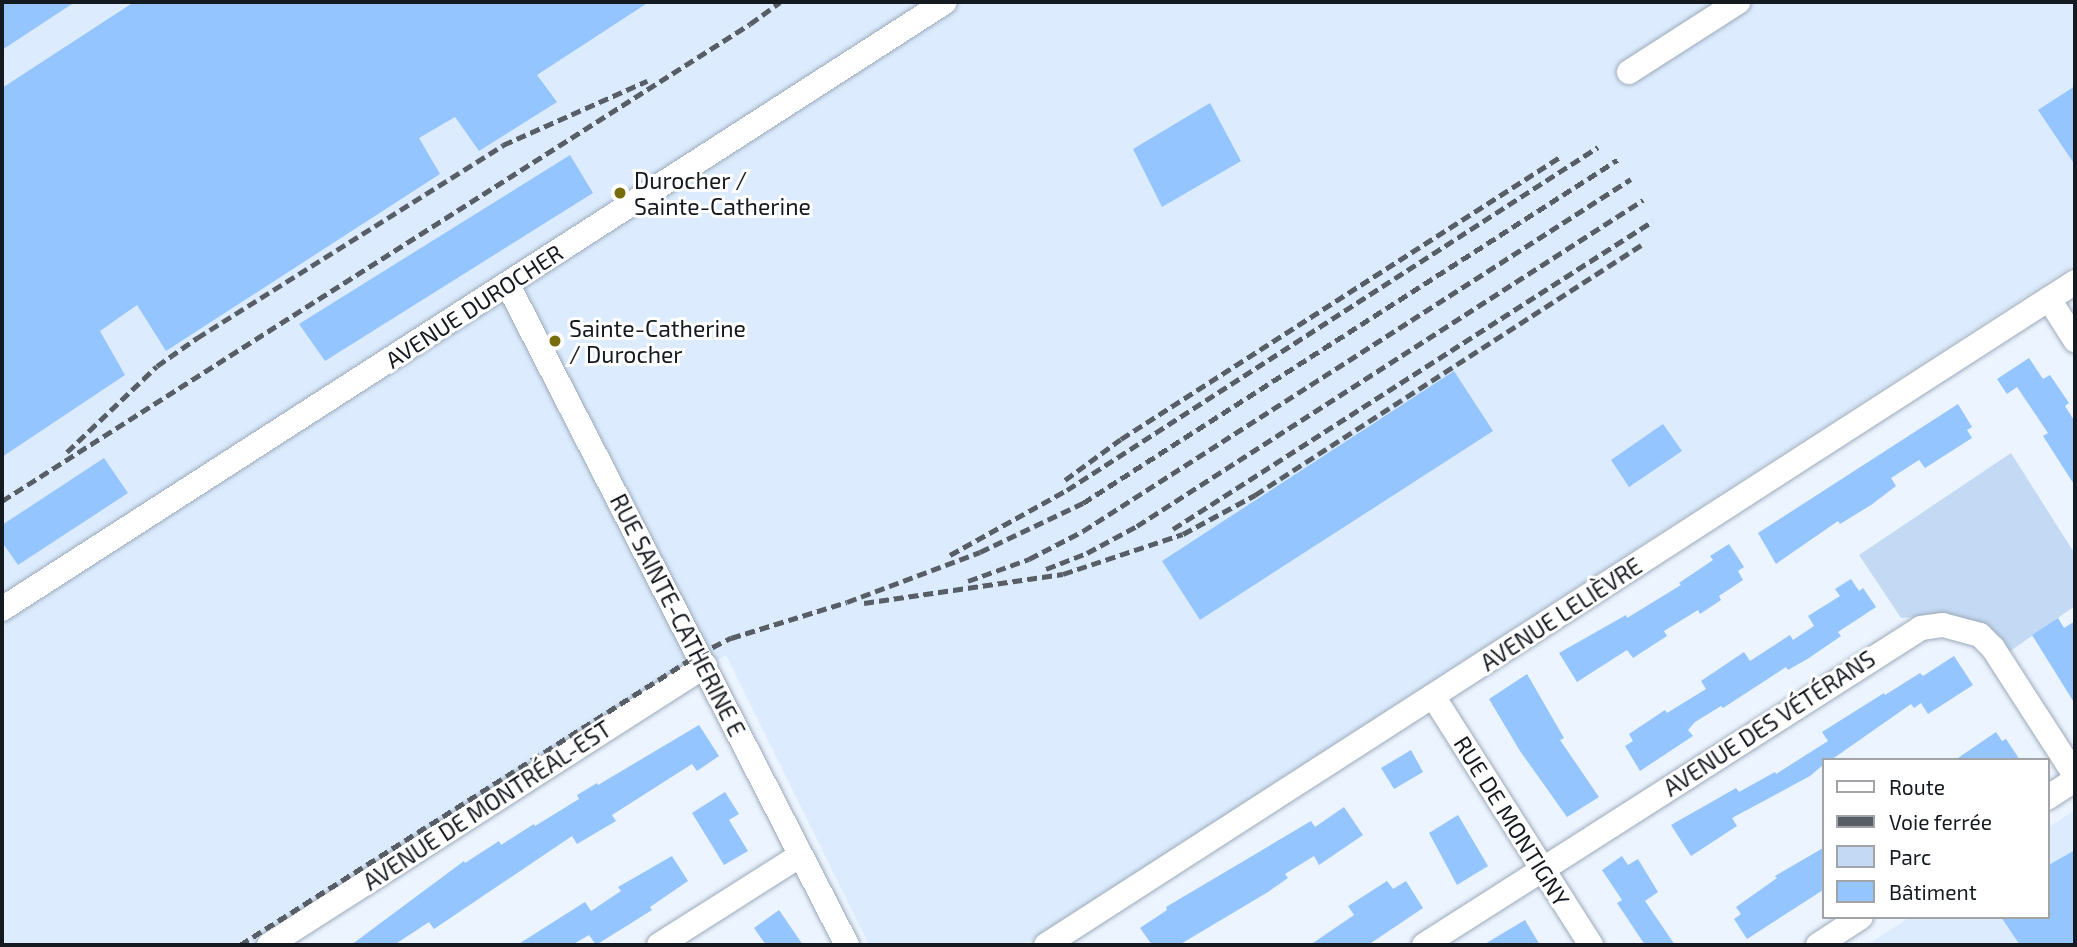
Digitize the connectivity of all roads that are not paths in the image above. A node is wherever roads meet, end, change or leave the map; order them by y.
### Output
1 (945, 2) edge
2 (1738, 2) edge
3 (1629, 72) dead end
4 (2075, 282) edge
5 (508, 285) junction
6 (2049, 299) junction
7 (2075, 340) edge
8 (2, 609) edge
9 (705, 666) junction
10 (1433, 696) junction
11 (2075, 777) edge
12 (2049, 796) edge
13 (800, 856) junction
14 (1542, 869) junction
15 (1858, 919) edge
16 (269, 945) edge
17 (659, 945) edge
18 (846, 945) edge
19 (1046, 945) edge
20 (1424, 945) edge
21 (1591, 945) edge
22 (1818, 945) edge

1 - 5 street, AVENUE DUROCHER
2 - 3 street
4 - 6 street, AVENUE LELIÈVRE
5 - 8 street, AVENUE DUROCHER
5 - 9 street, RUE SAINTE-CATHERINE E
6 - 7 street
6 - 10 street, AVENUE LELIÈVRE
9 - 13 street, RUE SAINTE-CATHERINE E
9 - 16 street, AVENUE DE MONTRÉAL-EST
10 - 14 street, RUE DE MONTIGNY
10 - 19 street, AVENUE LELIÈVRE
11 - 12 street
11 - 14 street, AVENUE DES VÉTÉRANS
13 - 17 street
13 - 18 street, RUE SAINTE-CATHERINE E
14 - 20 street, AVENUE DES VÉTÉRANS
14 - 21 street, RUE DE MONTIGNY
15 - 22 street

